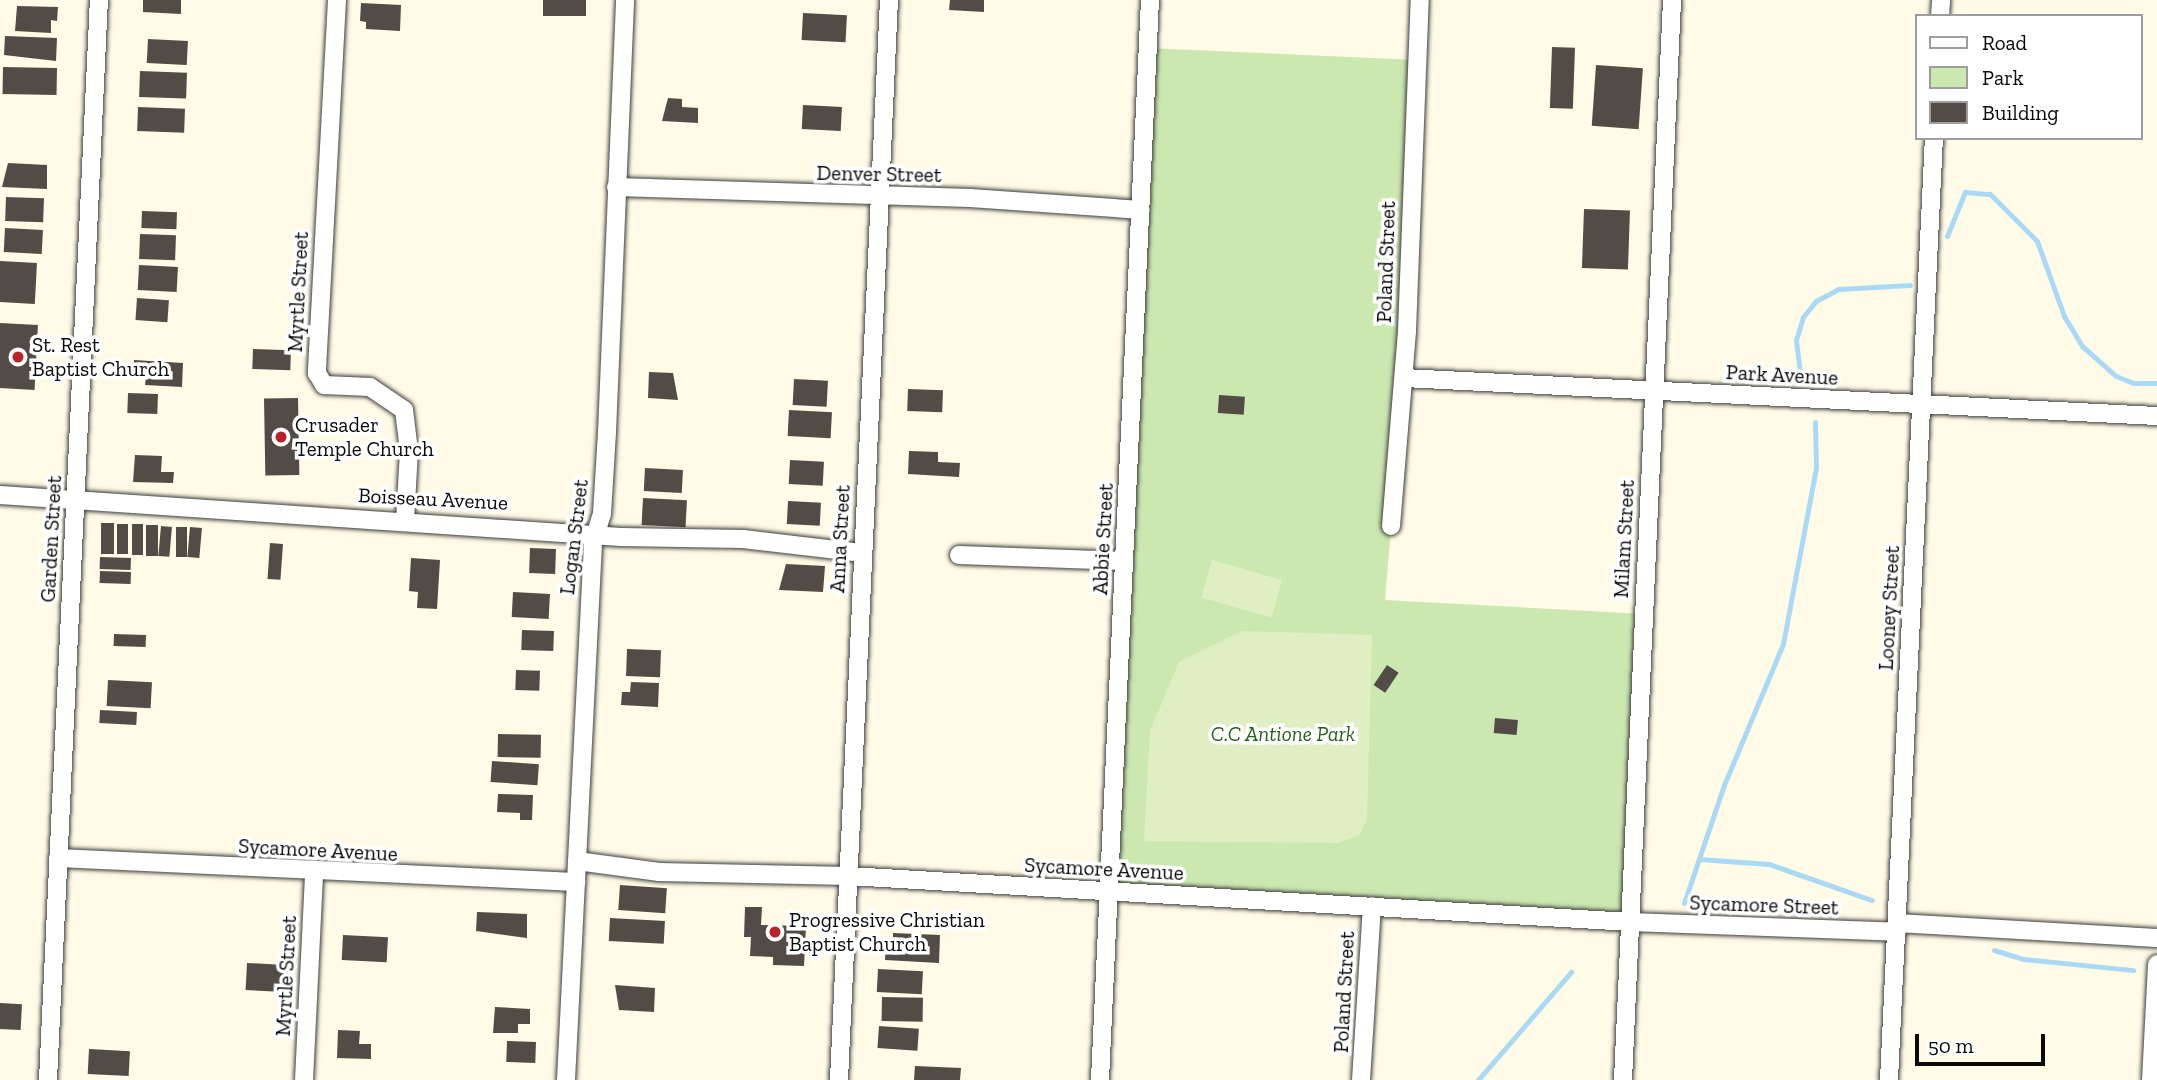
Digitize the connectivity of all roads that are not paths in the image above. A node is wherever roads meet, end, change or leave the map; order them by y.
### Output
1 (99, 0) edge
2 (337, 0) edge
3 (625, 0) edge
4 (889, 0) edge
5 (1150, 0) edge
6 (1420, 0) edge
7 (1672, 0) edge
8 (1934, 140) edge
9 (617, 187) junction
10 (880, 198) junction
11 (1141, 210) junction
12 (1404, 378) junction
13 (1654, 389) junction
14 (1922, 402) junction
15 (2157, 416) edge
16 (0, 495) edge
17 (76, 501) junction
18 (405, 521) junction
19 (1391, 526) dead end
20 (597, 533) junction
21 (863, 553) junction
22 (959, 555) dead end
23 (1124, 561) junction
24 (58, 858) junction
25 (577, 861) junction
26 (314, 873) junction
27 (849, 876) junction
28 (576, 882) junction
29 (1108, 892) junction
30 (1372, 906) junction
31 (1630, 922) junction
32 (1897, 927) junction
33 (2157, 938) edge
34 (2157, 964) edge
35 (48, 1080) edge
36 (304, 1080) edge
37 (566, 1080) edge
38 (839, 1080) edge
39 (1100, 1080) edge
40 (1361, 1080) edge
41 (1623, 1080) edge
42 (1889, 1080) edge
43 (2151, 1080) edge

1 - 17 street, Garden Street
2 - 18 street, Myrtle Street
3 - 9 street, Logan Street
4 - 10 street, Anna Street
5 - 11 street, Abbie Street
6 - 12 street, Poland Street
7 - 13 street, Milam Street
8 - 14 street, Looney Street
9 - 10 street, Denver Street
9 - 20 street, Logan Street
10 - 11 street, Denver Street
10 - 21 street, Anna Street
11 - 23 street, Abbie Street
12 - 13 street, Park Avenue
12 - 19 street, Poland Street
13 - 14 street, Park Avenue
13 - 31 street, Milam Street
14 - 15 street, Park Avenue
14 - 32 street, Looney Street
16 - 17 street, Boisseau Avenue
17 - 18 street, Boisseau Avenue
17 - 24 street, Garden Street
18 - 20 street, Boisseau Avenue
20 - 21 street, Boisseau Avenue
20 - 25 street, Logan Street
21 - 27 street, Anna Street
22 - 23 street
23 - 29 street, Abbie Street
24 - 26 street, Sycamore Avenue
24 - 35 street, Garden Street
25 - 27 street, Sycamore Avenue
25 - 28 street, Logan Street
26 - 28 street, Sycamore Avenue
26 - 36 street, Myrtle Street
27 - 29 street, Sycamore Avenue
27 - 38 street, Anna Street
28 - 37 street, Logan Street
29 - 30 street, Sycamore Avenue
29 - 39 street, Abbie Street
30 - 31 street, Sycamore Avenue
30 - 40 street, Poland Street
31 - 32 street, Sycamore Street
31 - 41 street, Milam Street
32 - 33 street, Sycamore Street
32 - 42 street, Looney Street
34 - 43 street

